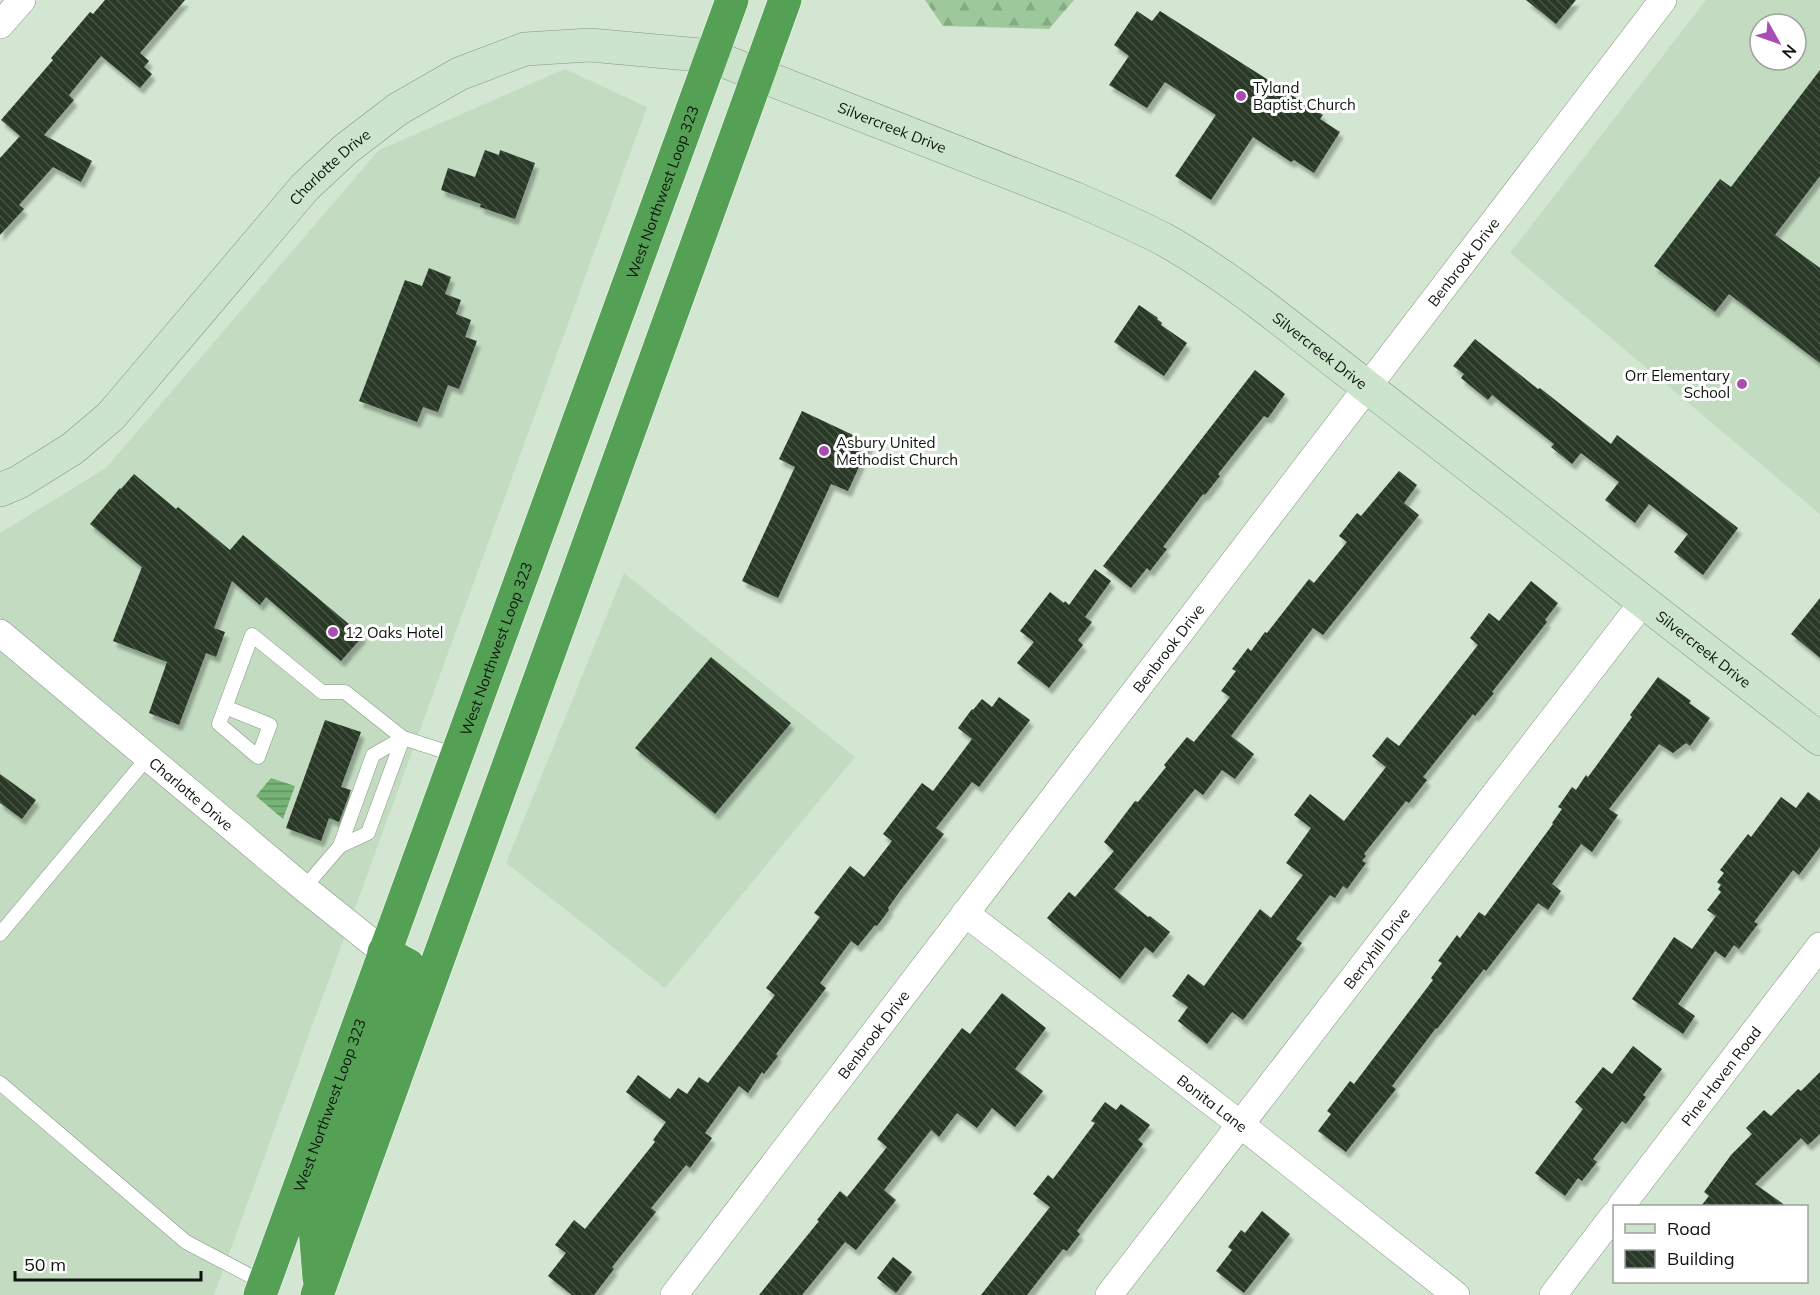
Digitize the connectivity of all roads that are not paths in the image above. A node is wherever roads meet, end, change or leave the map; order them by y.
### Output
1 (22, 0) edge
2 (732, 0) edge
3 (785, 0) edge
4 (1663, 0) edge
5 (0, 25) edge
6 (711, 56) junction
7 (758, 73) junction
8 (1367, 388) junction
9 (0, 490) edge
10 (1642, 602) junction
11 (0, 633) edge
12 (225, 707) dead end
13 (403, 738) junction
14 (1820, 739) edge
15 (456, 755) junction
16 (148, 757) junction
17 (340, 846) junction
18 (304, 888) junction
19 (966, 913) junction
20 (0, 934) edge
21 (1820, 946) edge
22 (384, 952) junction
23 (0, 1083) edge
24 (1240, 1124) junction
25 (1622, 1205) edge
26 (1613, 1216) edge
27 (262, 1289) edge
28 (323, 1293) edge
29 (674, 1295) edge
30 (1109, 1295) edge
31 (1456, 1295) edge
32 (1553, 1295) edge

1 - 5 street
2 - 6 highway, West Northwest Loop 323
3 - 7 highway
4 - 8 street, Benbrook Drive
6 - 7 street, Charlotte Drive
6 - 9 street, Charlotte Drive
6 - 15 highway, West Northwest Loop 323
7 - 8 street, Silvercreek Drive
7 - 28 highway
8 - 10 street, Silvercreek Drive
8 - 19 street, Benbrook Drive
10 - 14 street, Silvercreek Drive
10 - 24 street, Berryhill Drive
11 - 16 street, Charlotte Drive
12 - 13 lane
13 - 15 lane
13 - 17 lane
13 - 17 lane
15 - 22 highway, West Northwest Loop 323
16 - 18 street, Charlotte Drive
16 - 20 lane
17 - 18 lane
18 - 22 street, Charlotte Drive
19 - 24 street, Bonita Lane
19 - 29 street, Benbrook Drive
21 - 25 street, Pine Haven Road
22 - 27 highway, West Northwest Loop 323
22 - 28 highway
23 - 27 lane
24 - 30 street, Berryhill Drive
24 - 31 street, Bonita Lane
26 - 32 street

